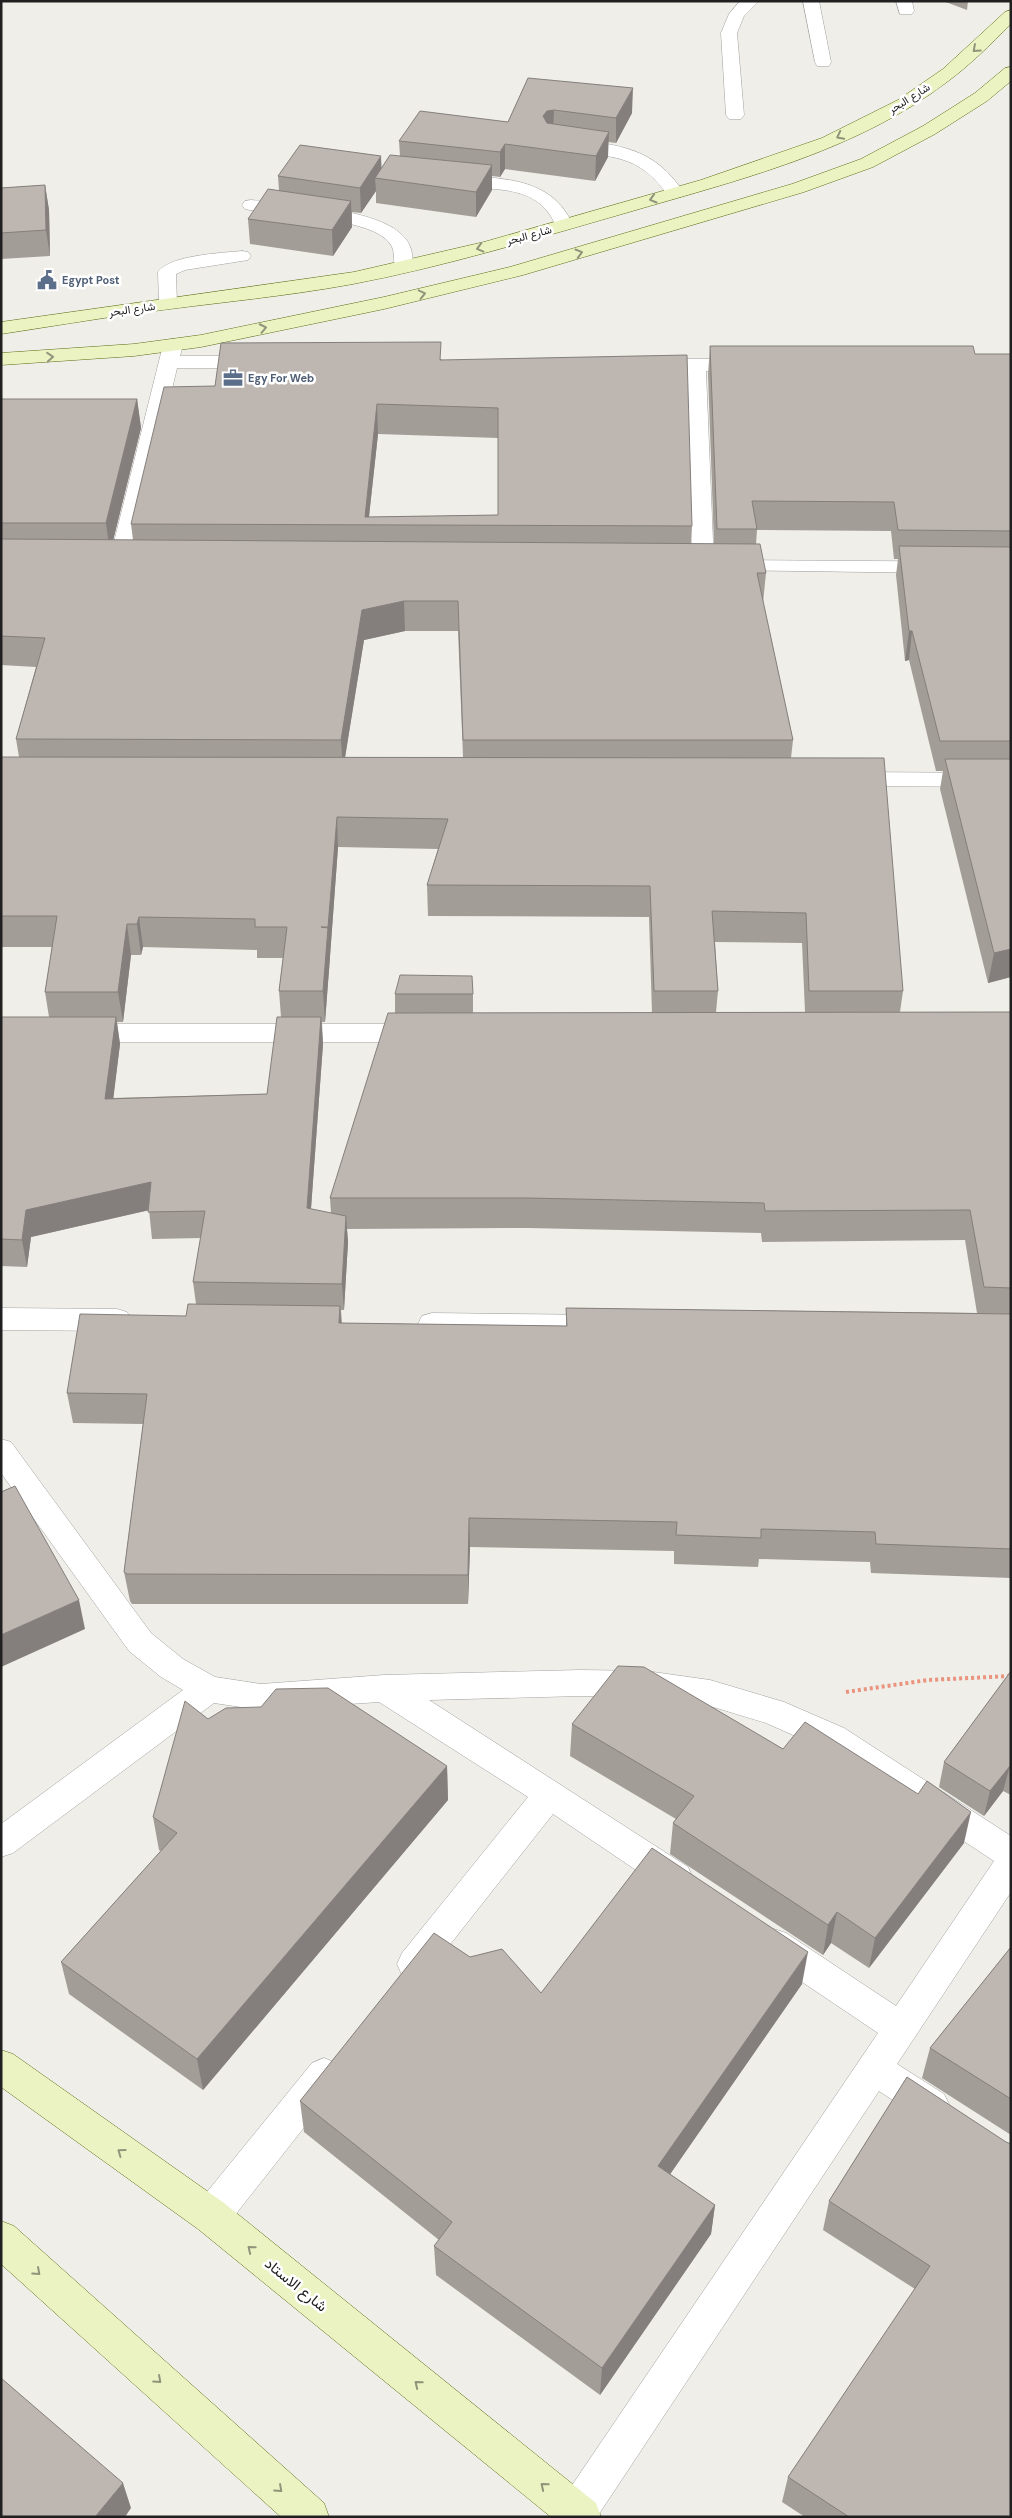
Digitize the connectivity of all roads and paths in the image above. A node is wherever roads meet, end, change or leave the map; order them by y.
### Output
1 (751, 1) edge
2 (811, 1) edge
3 (1011, 15) edge
4 (823, 62) dead end
5 (1011, 72) edge
6 (735, 115) dead end
7 (553, 142) edge
8 (442, 179) edge
9 (675, 193) junction
10 (251, 204) dead end
11 (564, 225) junction
12 (242, 256) dead end
13 (404, 267) junction
14 (209, 300) junction
15 (168, 304) junction
16 (80, 317) junction
17 (1, 328) edge
18 (229, 335) junction
19 (95, 354) junction
20 (171, 354) junction
21 (1, 359) edge
22 (279, 362) edge
23 (636, 364) edge
24 (696, 365) junction
25 (765, 365) edge
26 (120, 562) edge
27 (1011, 568) edge
28 (821, 779) edge
29 (1011, 780) edge
30 (61, 1033) edge
31 (441, 1033) edge
32 (1, 1319) edge
33 (141, 1320) edge
34 (411, 1324) edge
35 (631, 1327) edge
36 (1, 1450) edge
37 (1011, 1676) edge
38 (384, 1688) junction
39 (209, 1689) junction
40 (773, 1712) junction
41 (550, 1794) junction
42 (1, 1843) edge
43 (1011, 1854) edge
44 (1011, 1864) edge
45 (697, 1892) edge
46 (746, 1925) edge
47 (396, 1986) edge
48 (901, 2029) junction
49 (340, 2055) edge
50 (1, 2066) edge
51 (875, 2068) junction
52 (955, 2121) edge
53 (210, 2216) junction
54 (1, 2239) edge
55 (578, 2515) edge
56 (310, 2517) edge

1 - 6 street
2 - 4 street
3 -> 9 main road, شارع البحر
18 -> 5 main road
7 - 9 street
8 - 11 street
9 -> 11 main road, شارع البحر
10 - 13 street
11 -> 13 main road, شارع البحر
12 - 15 street
13 - 14 main road, شارع البحر
14 - 15 main road, شارع البحر
14 - 18 main road
15 - 16 main road, شارع البحر
16 - 17 main road, شارع البحر
16 - 19 main road
18 - 20 main road
19 - 20 main road
21 -> 19 main road
20 - 22 street
20 - 26 street
23 - 24 street
24 - 25 street
24 - 27 street
28 - 29 street
30 - 31 street
32 - 33 street
34 - 35 street
36 - 39 street
37 - 40 path
38 - 39 street
38 - 40 street
38 - 41 street
39 - 42 street
40 - 43 street
41 - 45 street
41 - 47 street
44 - 48 street
46 - 48 street
48 - 51 street
49 - 53 street
53 -> 50 main road, شارع الاستاد
51 - 52 street
51 - 55 street
55 -> 53 main road, شارع الاستاد
54 -> 56 main road

